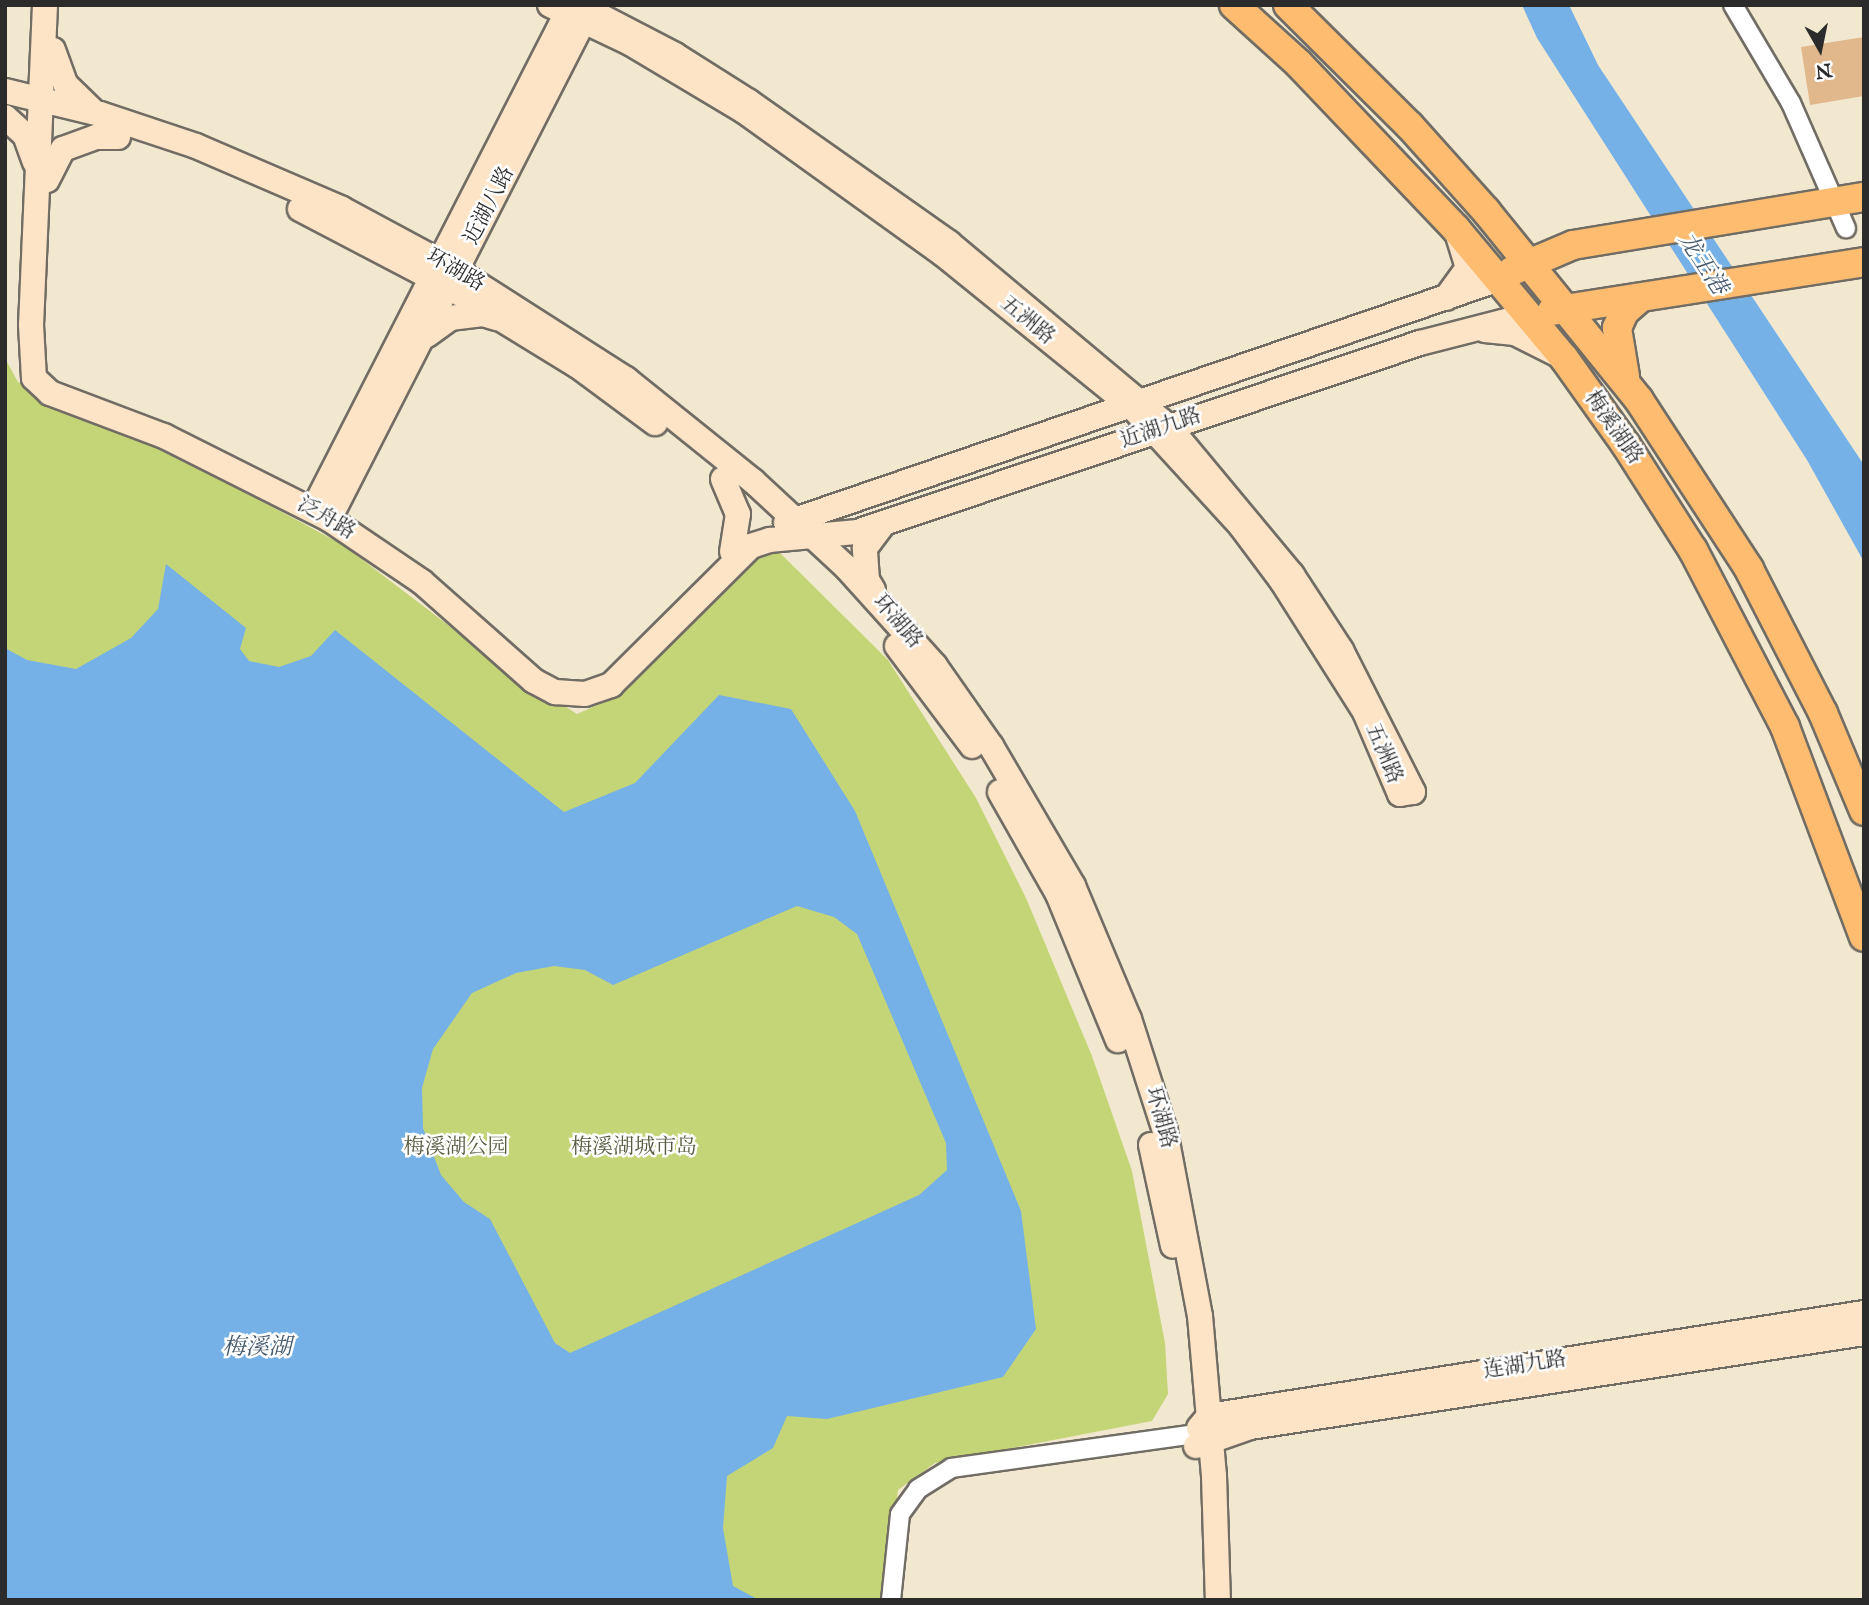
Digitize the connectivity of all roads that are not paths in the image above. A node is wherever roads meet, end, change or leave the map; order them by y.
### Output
1 (45, 5) edge
2 (55, 5) edge
3 (538, 5) edge
4 (1234, 5) edge
5 (1288, 5) edge
6 (1733, 5) edge
7 (581, 9) edge
8 (633, 38) junction
9 (48, 45) junction
10 (555, 57) junction
11 (5, 83) edge
12 (5, 91) edge
13 (5, 109) edge
14 (45, 109) junction
15 (100, 114) junction
16 (5, 117) edge
17 (118, 137) junction
18 (42, 178) junction
19 (1864, 197) edge
20 (1491, 218) junction
21 (470, 224) junction
22 (1846, 228) dead end
23 (1456, 229) junction
24 (1595, 241) junction
25 (393, 247) junction
26 (1528, 262) junction
27 (1864, 262) edge
28 (445, 275) junction
29 (1499, 279) junction
30 (1446, 298) junction
31 (1640, 298) junction
32 (1568, 308) junction
33 (503, 310) junction
34 (1529, 315) junction
35 (417, 331) junction
36 (1457, 331) junction
37 (1564, 358) junction
38 (1105, 378) junction
39 (1194, 386) junction
40 (1632, 392) junction
41 (1138, 405) junction
42 (1218, 411) junction
43 (1087, 423) junction
44 (1163, 429) junction
45 (1101, 450) junction
46 (1185, 463) junction
47 (344, 472) junction
48 (723, 479) junction
49 (753, 481) junction
50 (1217, 483) junction
51 (284, 486) junction
52 (871, 496) junction
53 (323, 511) junction
54 (884, 523) junction
55 (799, 535) junction
56 (370, 536) junction
57 (741, 549) junction
58 (879, 600) junction
59 (1864, 811) edge
60 (1864, 937) edge
61 (1864, 1313) edge
62 (1864, 1333) edge
63 (1203, 1434) junction
64 (891, 1600) edge
65 (1201, 1600) edge
66 (1218, 1600) edge

1 - 9 main road
2 - 9 main road
3 - 10 main road
4 - 23 main road, 梅溪湖路
5 - 20 main road, 梅溪湖路
6 - 22 street
7 - 8 main road, 五洲路
7 - 8 main road
7 - 10 main road, 近湖八路
8 - 10 main road
8 - 38 main road, 五洲路
9 - 11 main road
9 - 14 main road, 泛舟路
9 - 15 main road
10 - 21 main road, 近湖八路
12 - 14 main road, 环湖路
13 - 14 main road, 环湖路
14 - 15 main road, 环湖路
14 - 17 main road, 环湖路
14 - 18 main road, 泛舟路
15 - 25 main road, 环湖路
16 - 18 main road
17 - 18 main road
17 - 25 main road, 环湖路
18 - 51 main road, 泛舟路
18 - 53 main road, 泛舟路
19 - 24 main road
20 - 24 main road
20 - 26 main road, 梅溪湖路
21 - 25 main road
21 - 28 main road, 近湖八路
21 - 33 main road
23 - 29 main road, 梅溪湖路
23 - 30 main road
24 - 26 main road
25 - 28 main road, 环湖路
25 - 35 main road
26 - 29 main road
26 - 32 main road, 梅溪湖路
27 - 31 main road
28 - 33 main road, 环湖路
28 - 35 main road, 近湖八路
29 - 30 main road, 近湖九路
29 - 34 main road, 梅溪湖路
30 - 39 main road, 近湖九路
31 - 32 main road
31 - 40 main road
32 - 34 main road
32 - 40 main road, 梅溪湖路
33 - 35 main road
33 - 48 main road, 环湖路
33 - 49 main road, 环湖路
34 - 36 main road, 近湖九路
34 - 37 main road, 梅溪湖路
35 - 47 main road, 近湖八路
36 - 37 main road
36 - 42 main road, 近湖九路
37 - 60 main road, 梅溪湖路
38 - 39 main road
38 - 41 main road, 五洲路
38 - 43 main road
39 - 41 main road, 近湖九路
40 - 59 main road, 梅溪湖路
41 - 43 main road, 近湖九路
41 - 44 main road, 五洲路
42 - 44 main road, 近湖九路
42 - 50 main road
43 - 52 main road, 近湖九路
44 - 45 main road, 近湖九路
44 - 46 main road, 五洲路
44 - 50 main road, 五洲路
45 - 46 main road
45 - 54 main road, 近湖九路
46 - 50 main road, 五洲路
47 - 51 main road
47 - 53 main road, 近湖八路
47 - 56 main road
48 - 55 main road, 环湖路
48 - 57 main road
49 - 52 main road
49 - 55 main road, 环湖路
51 - 53 main road, 泛舟路
52 - 55 main road, 近湖九路
53 - 56 main road, 泛舟路
53 - 57 main road, 泛舟路
54 - 55 main road, 近湖九路
54 - 58 main road
55 - 57 main road
55 - 58 main road, 环湖路
55 - 63 main road, 环湖路
56 - 57 main road, 泛舟路
58 - 63 main road, 环湖路
61 - 63 main road, 连湖九路
62 - 63 main road, 连湖九路
63 - 64 street
63 - 65 main road, 环湖路
63 - 66 main road, 环湖路

